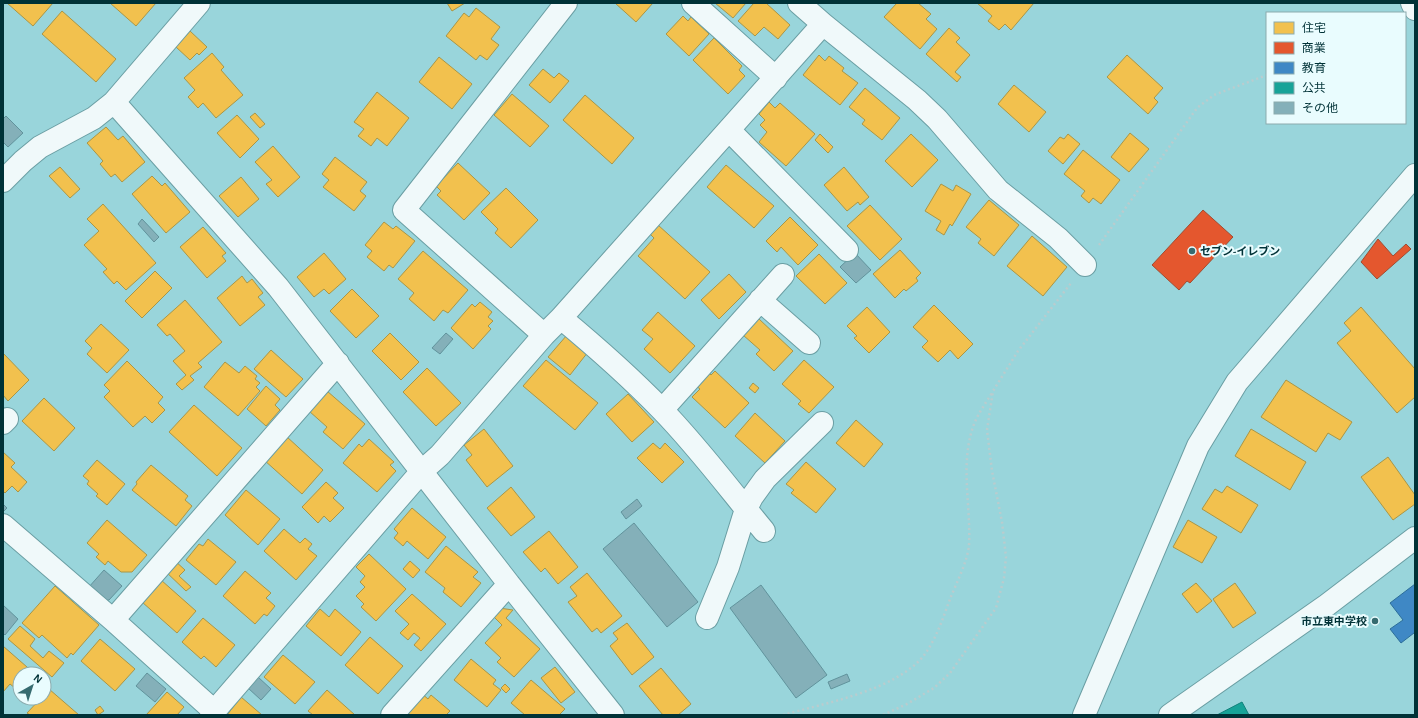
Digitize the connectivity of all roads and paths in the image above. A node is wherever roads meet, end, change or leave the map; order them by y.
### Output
1 (199, 3) edge
2 (566, 3) edge
3 (694, 3) edge
4 (799, 3) edge
5 (1412, 3) edge
6 (1415, 9) edge
7 (823, 24) junction
8 (1266, 75) edge
9 (776, 78) junction
10 (114, 102) junction
11 (729, 130) junction
12 (1415, 175) edge
13 (3, 181) edge
14 (846, 250) dead end
15 (1086, 265) junction
16 (783, 275) dead end
17 (760, 300) junction
18 (561, 318) junction
19 (544, 335) junction
20 (809, 343) dead end
21 (338, 363) junction
22 (993, 391) junction
23 (662, 410) junction
24 (822, 423) dead end
25 (422, 471) junction
26 (746, 509) junction
27 (3, 525) edge
28 (764, 531) dead end
29 (1415, 538) edge
30 (509, 584) junction
31 (707, 618) dead end
32 (113, 620) junction
33 (213, 713) edge
34 (392, 715) edge
35 (613, 715) edge
36 (783, 715) edge
37 (883, 715) edge
38 (1084, 715) edge
39 (1170, 715) edge

1 - 10 street
2 - 19 street
3 - 9 street
4 - 7 street
5 - 6 street
7 - 9 street
7 - 15 street
8 - 15 path
9 - 11 street
10 - 13 street
10 - 21 street
11 - 14 street
11 - 18 street
12 - 38 street
15 - 22 path
16 - 17 street
17 - 20 street
17 - 23 street
18 - 19 street
18 - 23 street
19 - 25 street
21 - 25 street
21 - 32 street
22 - 36 path
22 - 37 path
23 - 26 street
24 - 26 street
25 - 30 street
25 - 33 street
26 - 28 street
26 - 31 street
27 - 32 street
29 - 39 street
30 - 34 street
30 - 35 street
32 - 33 street

